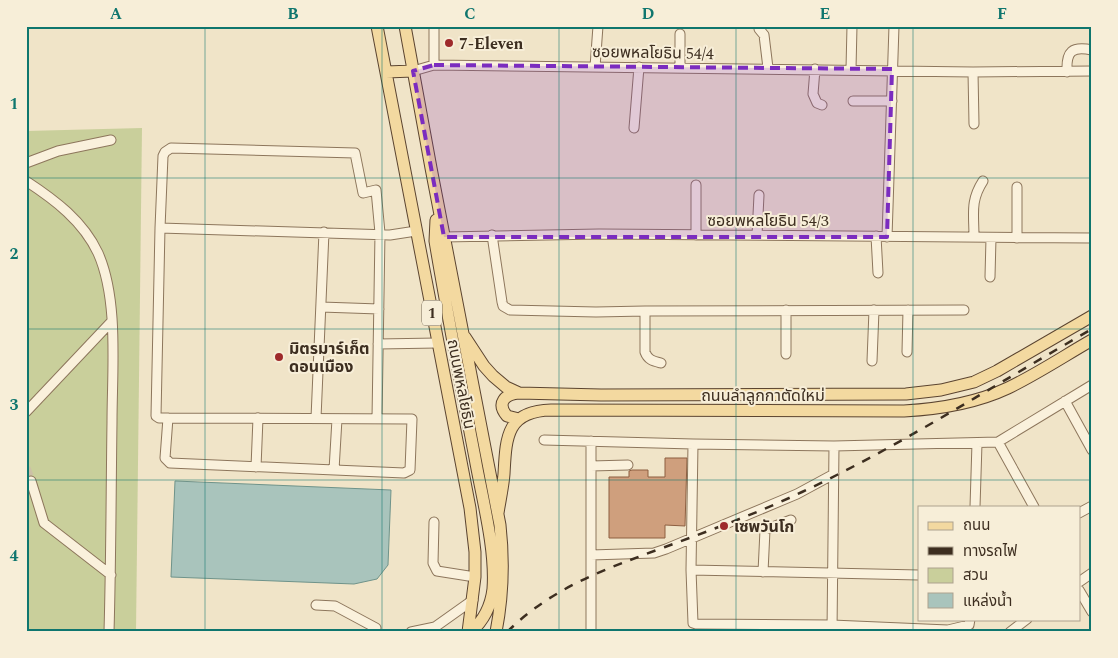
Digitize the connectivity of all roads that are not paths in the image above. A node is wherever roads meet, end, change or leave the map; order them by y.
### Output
1 (377, 26) edge
2 (405, 26) edge
3 (434, 26) edge
4 (598, 26) edge
5 (852, 26) edge
6 (894, 26) edge
7 (759, 29) dead end
8 (680, 34) dead end
9 (1092, 50) edge
10 (434, 65) junction
11 (595, 67) junction
12 (639, 67) junction
13 (680, 68) junction
14 (768, 68) junction
15 (815, 69) junction
16 (851, 69) junction
17 (892, 70) junction
18 (413, 71) junction
19 (1092, 71) edge
20 (386, 72) junction
21 (973, 72) junction
22 (1067, 72) junction
23 (854, 101) dead end
24 (892, 101) junction
25 (822, 105) dead end
26 (974, 124) dead end
27 (634, 128) dead end
28 (111, 140) dead end
29 (26, 163) edge
30 (26, 181) edge
31 (983, 181) dead end
32 (696, 186) dead end
33 (1017, 187) dead end
34 (436, 194) junction
35 (759, 196) dead end
36 (160, 228) junction
37 (416, 231) junction
38 (324, 232) junction
39 (380, 233) junction
40 (492, 235) junction
41 (696, 235) junction
42 (756, 235) junction
43 (876, 236) junction
44 (444, 237) junction
45 (887, 237) junction
46 (974, 237) junction
47 (991, 238) junction
48 (1017, 238) junction
49 (1092, 238) edge
50 (878, 273) dead end
51 (990, 277) dead end
52 (321, 307) junction
53 (379, 309) junction
54 (786, 310) junction
55 (874, 310) junction
56 (908, 310) junction
57 (964, 310) dead end
58 (645, 311) junction
59 (1092, 316) edge
60 (112, 321) junction
61 (464, 337) junction
62 (1092, 340) edge
63 (438, 342) junction
64 (378, 344) junction
65 (907, 352) dead end
66 (786, 354) dead end
67 (872, 360) dead end
68 (661, 363) dead end
69 (1092, 385) edge
70 (519, 393) junction
71 (1065, 401) junction
72 (26, 412) edge
73 (168, 418) junction
74 (258, 418) junction
75 (316, 418) junction
76 (337, 418) junction
77 (520, 418) junction
78 (377, 419) junction
79 (544, 440) dead end
80 (591, 442) junction
81 (998, 442) junction
82 (976, 443) junction
83 (693, 444) junction
84 (834, 446) junction
85 (1092, 450) edge
86 (628, 465) dead end
87 (592, 466) junction
88 (256, 467) junction
89 (334, 470) junction
90 (834, 474) junction
91 (31, 481) dead end
92 (975, 506) edge
93 (1033, 506) edge
94 (1092, 506) edge
95 (1080, 512) edge
96 (498, 513) junction
97 (791, 520) dead end
98 (434, 522) dead end
99 (692, 538) junction
100 (591, 554) junction
101 (691, 570) junction
102 (763, 572) junction
103 (833, 573) junction
104 (1092, 573) edge
105 (111, 575) junction
106 (918, 575) edge
107 (475, 577) junction
108 (1080, 581) edge
109 (1080, 592) edge
110 (473, 600) junction
111 (316, 605) dead end
112 (1092, 612) edge
113 (970, 620) edge
114 (1026, 620) edge
115 (832, 628) edge
116 (433, 629) edge
117 (378, 631) edge
118 (109, 632) edge
119 (412, 632) edge
120 (470, 632) edge
121 (496, 632) edge
122 (591, 632) edge
123 (1010, 632) edge

1 - 20 main road, ถนนพหลโยธิน / 1
2 - 18 main road, ถนนพหลโยธิน / 1
3 - 10 street
4 - 11 street
5 - 16 street
6 - 17 street
7 - 14 street
8 - 13 street
9 - 22 street
10 - 11 street, ซอยพหลโยธิน 54/4
10 - 18 street, ซอยพหลโยธิน 54/4
11 - 12 street, ซอยพหลโยธิน 54/4
12 - 13 street, ซอยพหลโยธิน 54/4
12 - 27 street
13 - 14 street, ซอยพหลโยธิน 54/4
14 - 15 street, ซอยพหลโยธิน 54/4
15 - 16 street, ซอยพหลโยธิน 54/4
15 - 25 street
16 - 17 street, ซอยพหลโยธิน 54/4
17 - 21 street, ซอยพหลโยธิน 54/4
17 - 24 street
18 - 20 main road
18 - 34 main road, ถนนพหลโยธิน / 1
19 - 22 street, ซอยพหลโยธิน 54/4
20 - 37 main road, ถนนพหลโยธิน / 1
21 - 22 street, ซอยพหลโยธิน 54/4
21 - 26 street
23 - 24 street
24 - 45 street
28 - 29 street
30 - 60 street
31 - 46 street
32 - 41 street
33 - 48 street
34 - 44 main road, ถนนพหลโยธิน / 1
34 - 120 main road
35 - 42 street
36 - 38 street
36 - 39 street
36 - 73 street
37 - 39 street
37 - 63 main road, ถนนพหลโยธิน / 1
38 - 39 street
38 - 52 street
39 - 53 street
40 - 41 street, ซอยพหลโยธิน 54/3
40 - 44 street, ซอยพหลโยธิน 54/3
40 - 58 street
41 - 42 street, ซอยพหลโยธิน 54/3
42 - 43 street, ซอยพหลโยธิน 54/3
43 - 45 street, ซอยพหลโยธิน 54/3
43 - 50 street
44 - 61 main road, ถนนพหลโยธิน / 1
45 - 46 street, ซอยพหลโยธิน 54/3
46 - 47 street, ซอยพหลโยธิน 54/3
47 - 48 street, ซอยพหลโยธิน 54/3
47 - 51 street
48 - 49 street, ซอยพหลโยธิน 54/3
52 - 53 street
52 - 75 street
53 - 64 street
54 - 55 street
54 - 58 street
54 - 66 street
55 - 56 street
55 - 67 street
56 - 57 street
56 - 65 street
58 - 68 street
59 - 70 main road, ถนนลำลูกกาตัดใหม่
60 - 72 street
60 - 105 street
61 - 70 main road
61 - 96 main road, ถนนพหลโยธิน / 1
62 - 77 main road, ถนนลำลูกกาตัดใหม่
63 - 64 street
63 - 107 main road, ถนนพหลโยธิน / 1
64 - 78 street
69 - 71 street
70 - 77 main road
71 - 81 street
71 - 85 street
73 - 74 street
73 - 88 street
74 - 75 street
74 - 88 street
75 - 76 street
76 - 78 street
76 - 89 street
77 - 96 main road
78 - 89 street
79 - 80 street
80 - 83 street
80 - 87 street
81 - 82 street
81 - 93 street
82 - 84 street
82 - 92 street
83 - 84 street
83 - 99 street
84 - 90 street
86 - 87 street
87 - 100 street
88 - 89 street
90 - 99 street
90 - 103 street
91 - 105 street
94 - 95 street
96 - 121 main road, ถนนพหลโยธิน / 1
97 - 102 street
98 - 107 street
99 - 100 street
99 - 101 street
100 - 122 street
101 - 102 street
101 - 115 street
102 - 103 street
103 - 106 street
103 - 115 street
104 - 108 street
105 - 118 street
107 - 110 main road, ถนนพหลโยธิน / 1
109 - 112 street
110 - 116 street
110 - 120 main road, ถนนพหลโยธิน / 1
111 - 117 street
113 - 115 street
114 - 123 street
116 - 119 street

